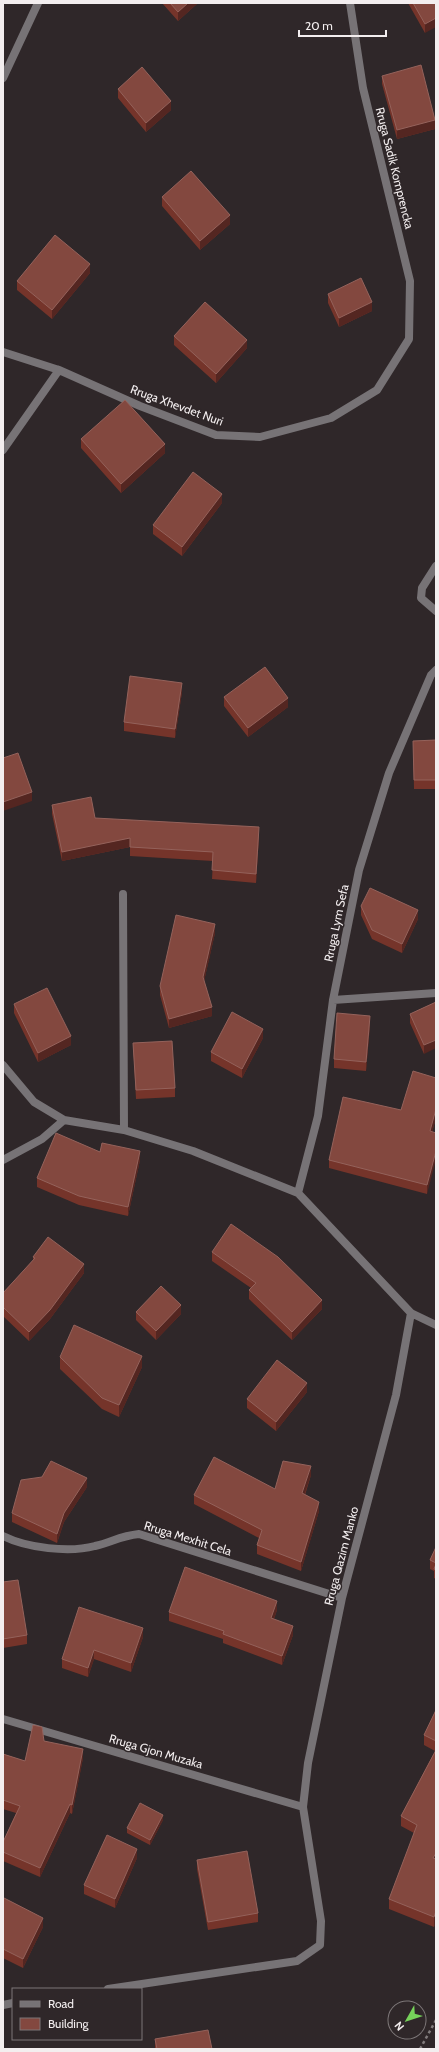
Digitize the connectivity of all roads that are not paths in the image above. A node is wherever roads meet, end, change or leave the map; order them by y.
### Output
1 (38, 3) edge
2 (350, 3) edge
3 (3, 78) edge
4 (409, 339) joint
5 (3, 352) edge
6 (59, 370) junction
7 (3, 450) edge
8 (436, 566) edge
9 (436, 611) edge
10 (436, 670) edge
11 (123, 894) dead end
12 (436, 993) edge
13 (333, 1000) junction
14 (3, 1065) edge
15 (64, 1120) junction
16 (124, 1130) junction
17 (3, 1160) edge
18 (298, 1193) junction
19 (411, 1313) junction
20 (436, 1325) edge
21 (3, 1536) edge
22 (342, 1598) junction
23 (3, 1719) edge
24 (303, 1807) junction
25 (115, 1988) edge

1 - 3 street
2 - 4 street, Rruga Sadik Komprencka
4 - 6 street, Rruga Xhevdet Nuri
5 - 6 street, Rruga Xhevdet Nuri
6 - 7 street
8 - 9 street
10 - 13 street, Rruga Lym Sefa
11 - 16 street
12 - 13 street
13 - 18 street, Rruga Lym Sefa
14 - 15 street
15 - 16 street
15 - 17 street
16 - 18 street
18 - 19 street
19 - 20 street
19 - 22 street, Rruga Qazim Manko
21 - 22 street, Rruga Mexhit Cela
22 - 24 street, Rruga Qazim Manko
23 - 24 street, Rruga Gjon Muzaka
24 - 25 street, Rruga Qazim Manko

